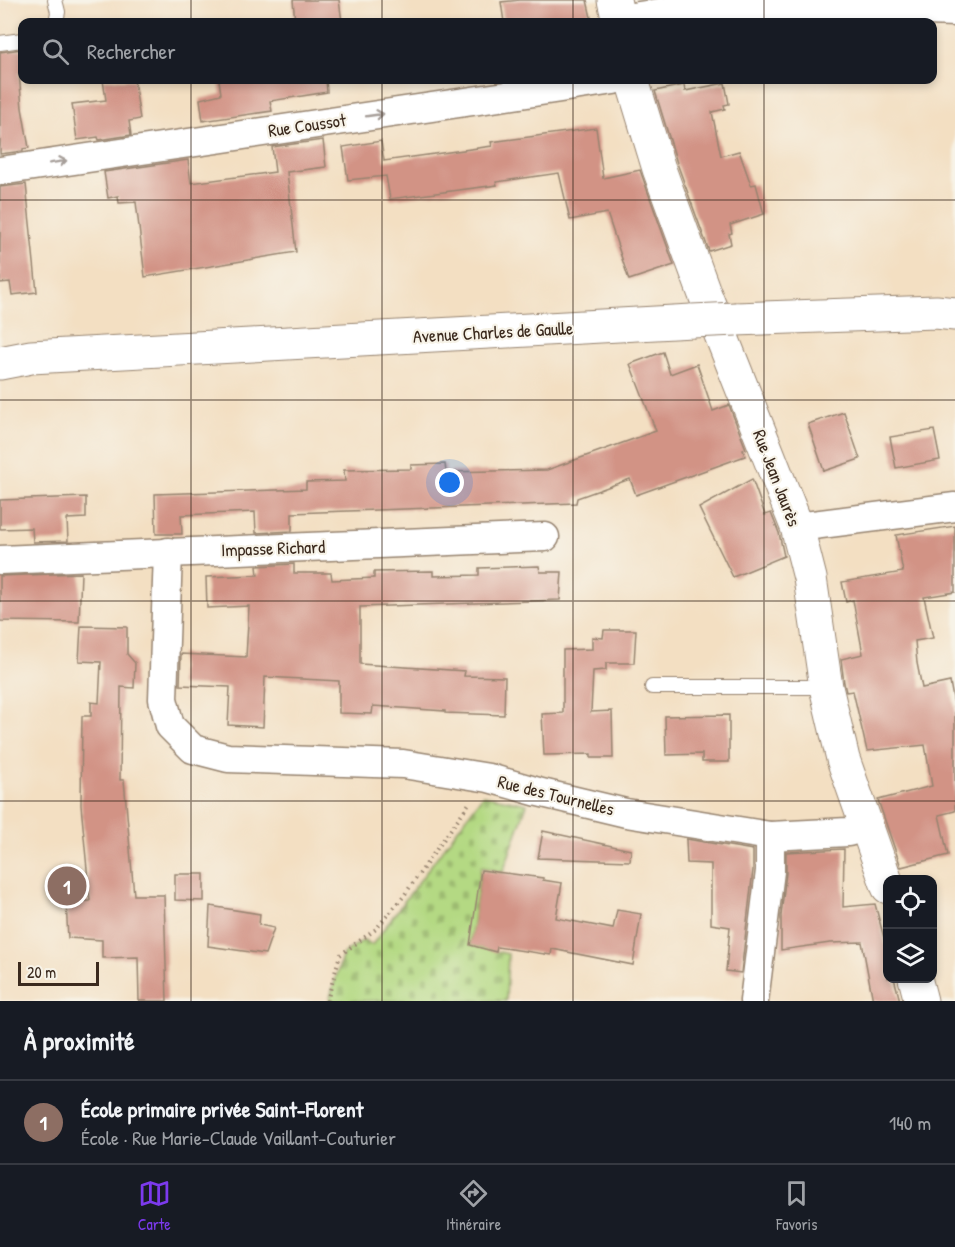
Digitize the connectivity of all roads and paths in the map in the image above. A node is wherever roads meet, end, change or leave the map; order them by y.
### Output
1 (55, 0) edge
2 (955, 12) edge
3 (617, 14) edge
4 (57, 18) edge
5 (18, 41) edge
6 (0, 44) edge
7 (587, 84) edge
8 (633, 84) edge
9 (0, 171) edge
10 (955, 314) edge
11 (10, 358) edge
12 (955, 507) edge
13 (797, 527) junction
14 (545, 537) dead end
15 (168, 552) junction
16 (0, 560) edge
17 (652, 687) dead end
18 (826, 687) junction
19 (489, 778) junction
20 (866, 827) junction
21 (770, 837) junction
22 (884, 875) edge
23 (916, 983) edge
24 (327, 1001) edge
25 (754, 1001) edge
26 (921, 1001) edge

1 - 4 lane
2 - 3 street
5 - 6 lane
9 -> 7 street, Rue Coussot
8 - 13 main road, Rue Jean Jaurès
10 - 11 main road, Avenue Charles de Gaulle, bridge
12 - 13 street
13 - 18 main road, Rue Jean Jaurès
14 - 15 street, Impasse Richard
15 - 16 street, Impasse Richard
15 - 19 street
17 - 18 lane
18 - 20 main road, Rue Jean Jaurès
19 - 21 street, Rue des Tournelles
19 - 24 path, Rue des Tournelles
20 - 21 street, Rue des Tournelles
20 - 22 main road, Rue Jean Jaurès
21 - 25 street
23 - 26 main road

